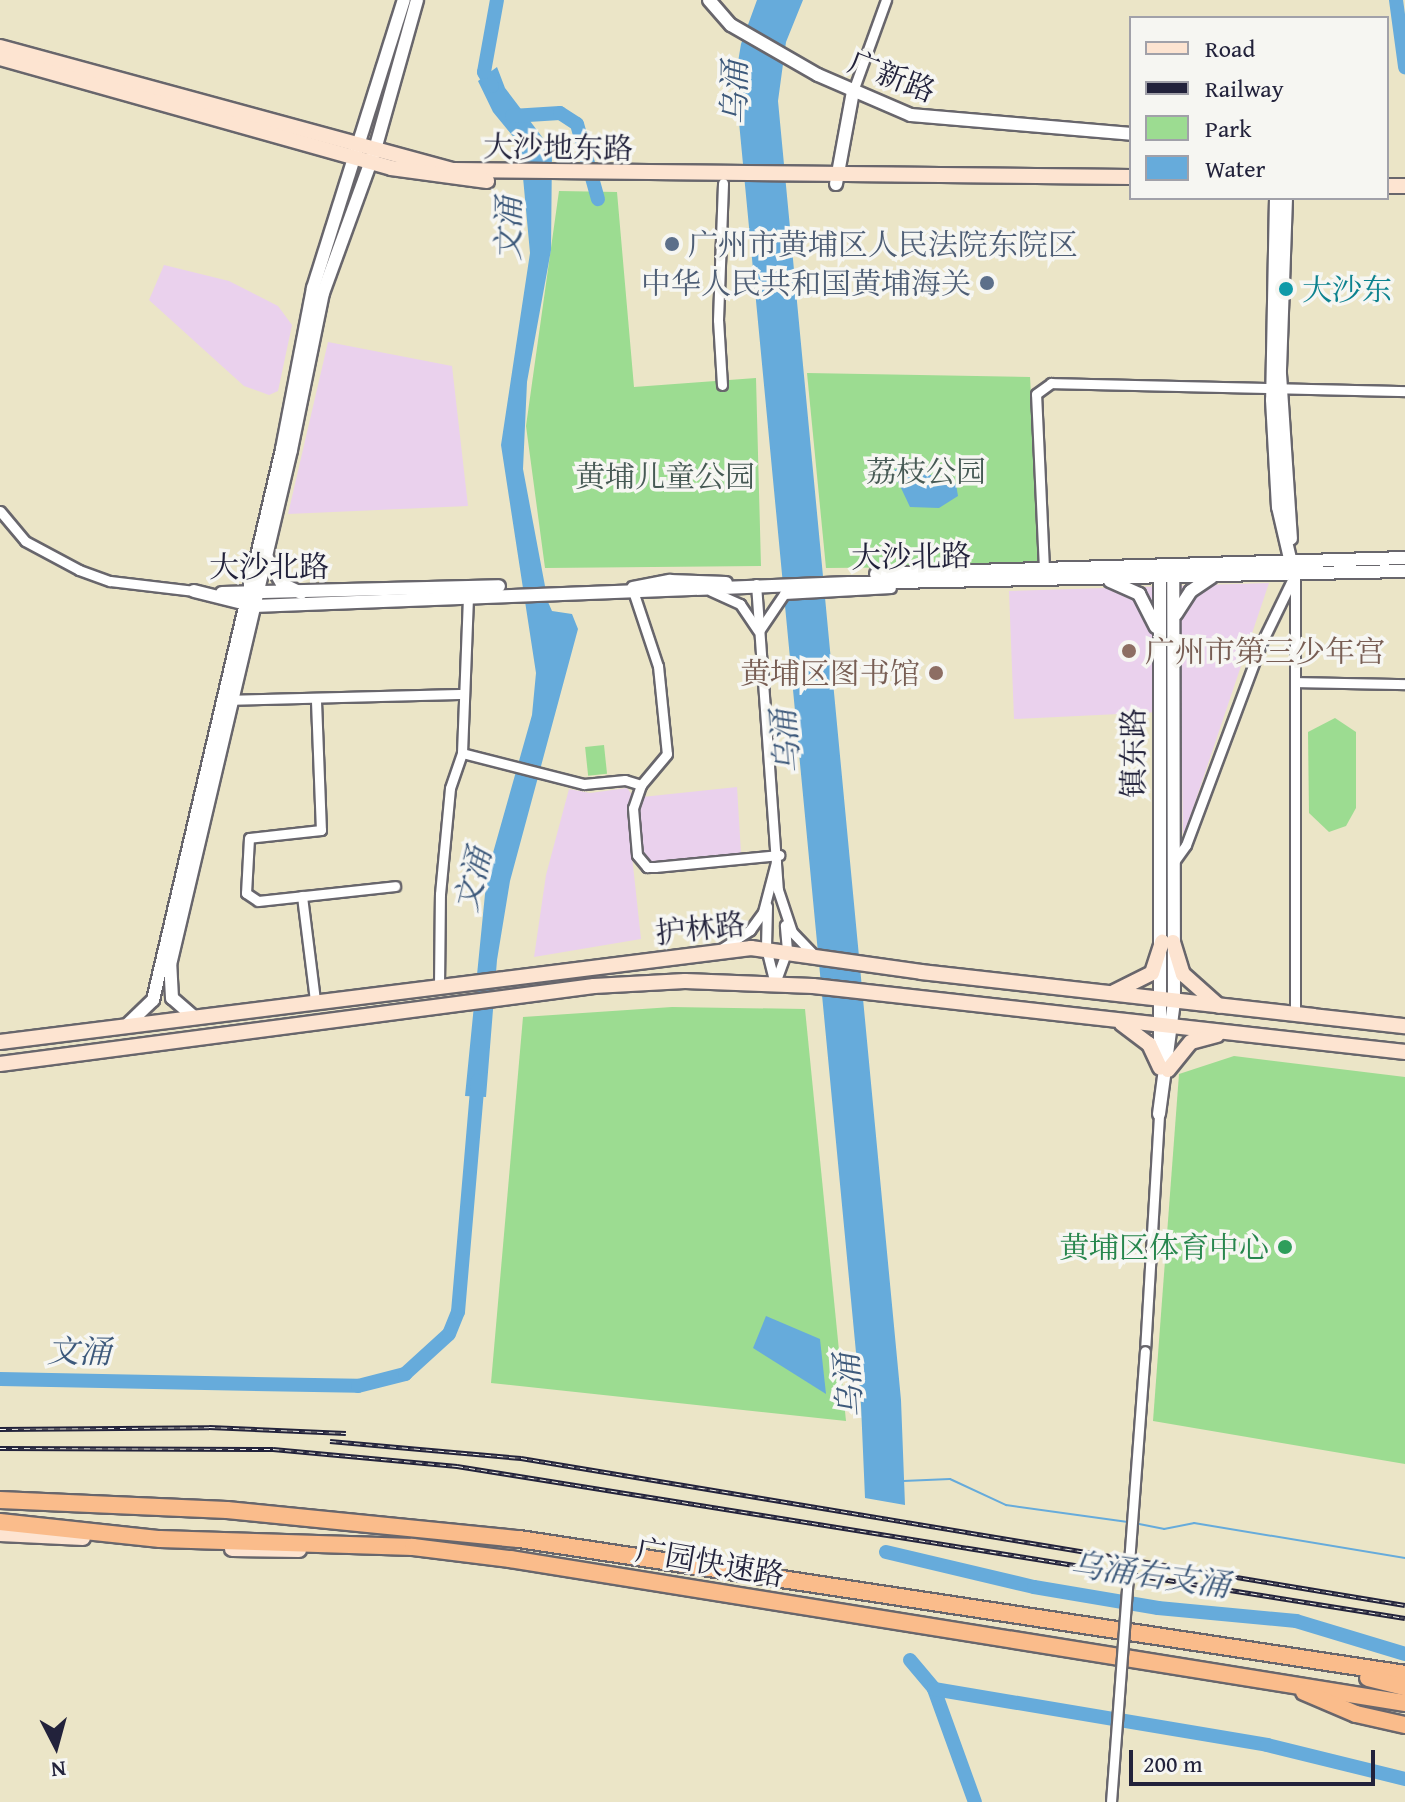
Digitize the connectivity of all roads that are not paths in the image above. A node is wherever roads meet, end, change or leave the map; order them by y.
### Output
1 (404, 0) edge
2 (417, 0) edge
3 (709, 0) edge
4 (886, 0) edge
5 (0, 47) edge
6 (0, 58) edge
7 (853, 91) junction
8 (1129, 134) edge
9 (365, 156) junction
10 (1129, 177) edge
11 (733, 180) junction
12 (836, 180) junction
13 (1129, 186) edge
14 (1276, 200) edge
15 (1286, 200) edge
16 (722, 385) dead end
17 (1276, 387) junction
18 (1405, 391) edge
19 (0, 511) edge
20 (266, 556) junction
21 (1405, 558) edge
22 (1292, 565) junction
23 (1044, 569) junction
24 (1160, 570) junction
25 (1405, 571) edge
26 (1173, 575) junction
27 (1218, 576) junction
28 (1099, 579) junction
29 (756, 586) junction
30 (778, 588) junction
31 (498, 590) junction
32 (194, 591) joint
33 (632, 591) junction
34 (711, 591) junction
35 (304, 594) junction
36 (468, 596) junction
37 (250, 600) junction
38 (759, 631) junction
39 (1169, 640) junction
40 (1296, 682) junction
41 (1405, 684) edge
42 (464, 694) junction
43 (227, 699) junction
44 (316, 701) junction
45 (462, 753) junction
46 (641, 785) junction
47 (779, 855) junction
48 (1172, 863) junction
49 (395, 886) dead end
50 (302, 896) junction
51 (768, 899) junction
52 (783, 909) junction
53 (1168, 942) junction
54 (766, 948) junction
55 (718, 950) junction
56 (787, 950) junction
57 (812, 953) junction
58 (671, 956) junction
59 (672, 982) junction
60 (775, 983) junction
61 (439, 986) junction
62 (1077, 990) junction
63 (1109, 993) junction
64 (1168, 1000) junction
65 (315, 1001) junction
66 (1219, 1006) junction
67 (1249, 1010) junction
68 (1075, 1015) junction
69 (1295, 1015) junction
70 (194, 1017) junction
71 (1111, 1019) junction
72 (126, 1026) junction
73 (1167, 1026) junction
74 (1405, 1026) edge
75 (1239, 1034) junction
76 (0, 1042) edge
77 (1405, 1052) edge
78 (0, 1064) edge
79 (1164, 1069) junction
80 (1159, 1114) joint
81 (0, 1500) edge
82 (3, 1531) edge
83 (1276, 1656) junction
84 (1405, 1674) edge
85 (1292, 1685) junction
86 (1405, 1687) edge
87 (1405, 1703) edge
88 (1405, 1725) edge
89 (1111, 1802) edge

1 - 9 street
2 - 9 street
3 - 7 street, 广新路
4 - 7 street
5 - 9 main road, 大沙地东路
6 - 9 main road, 大沙地东路
7 - 8 street, 广新路
7 - 12 street
9 - 11 main road, 大沙地东路
9 - 20 street
9 - 37 street
10 - 12 main road, 大沙地东路
11 - 12 main road, 大沙地东路
11 - 16 street
12 - 13 main road, 大沙地东路
14 - 17 street
15 - 17 street
17 - 18 street
17 - 22 street
17 - 23 street
19 - 32 street
20 - 35 street
20 - 37 street
21 - 22 street, 大沙北路
22 - 24 street, 大沙北路
22 - 25 street, 大沙北路
22 - 27 street, 大沙北路
22 - 40 street
22 - 48 street
23 - 24 street, 大沙北路
23 - 30 street, 大沙北路
24 - 26 street
24 - 28 street, 大沙北路
24 - 39 street, 镇东路
26 - 27 street, 大沙北路
26 - 39 street, 镇东路
27 - 39 street
28 - 30 street, 大沙北路
28 - 39 street
29 - 30 street, 大沙北路
29 - 33 street, 大沙北路
29 - 34 street, 大沙北路
29 - 38 street
30 - 38 street
31 - 33 street, 大沙北路
31 - 35 street, 大沙北路
31 - 36 street, 大沙北路
32 - 37 street, 大沙北路
33 - 34 street, 大沙北路
33 - 46 street
34 - 38 street
35 - 37 street, 大沙北路
36 - 37 street, 大沙北路
36 - 42 street
37 - 43 street
38 - 47 street
39 - 48 street, 镇东路
39 - 53 street, 镇东路
40 - 41 street
40 - 69 street
42 - 44 street
42 - 45 street
43 - 44 street
43 - 70 street
43 - 72 street
44 - 50 street
45 - 46 street
45 - 61 street
46 - 47 street
47 - 51 street
47 - 52 street
48 - 53 street, 镇东路
49 - 50 street
50 - 65 street
51 - 54 street
51 - 55 street
52 - 56 street
52 - 57 street
53 - 63 main road
53 - 64 street, 镇东路
53 - 66 main road
54 - 55 main road, 护林路
54 - 56 main road, 护林路
54 - 60 street
55 - 58 main road, 护林路
56 - 57 main road, 护林路
56 - 60 street
57 - 62 main road, 护林路
58 - 59 main road
58 - 61 main road, 护林路
59 - 60 main road, 护林路
59 - 78 main road, 护林路
60 - 68 main road, 护林路
61 - 65 main road, 护林路
62 - 63 main road, 护林路
62 - 68 main road
63 - 64 main road, 护林路
64 - 66 main road, 护林路
64 - 73 street, 镇东路
65 - 70 main road, 护林路
66 - 67 main road, 护林路
67 - 69 main road, 护林路
67 - 75 main road
68 - 71 main road, 护林路
69 - 74 main road, 护林路
70 - 72 main road, 护林路
71 - 73 main road, 护林路
71 - 79 main road
72 - 76 main road, 护林路
73 - 75 main road, 护林路
73 - 79 street, 镇东路
75 - 77 main road, 护林路
75 - 79 main road
79 - 80 street, 镇东路
80 - 89 street, bridge
81 - 83 highway, 广园快速路
82 - 85 highway, 广园快速路
83 - 84 highway, 广园快速路
83 - 86 highway
85 - 87 highway, 广园快速路
85 - 88 highway

